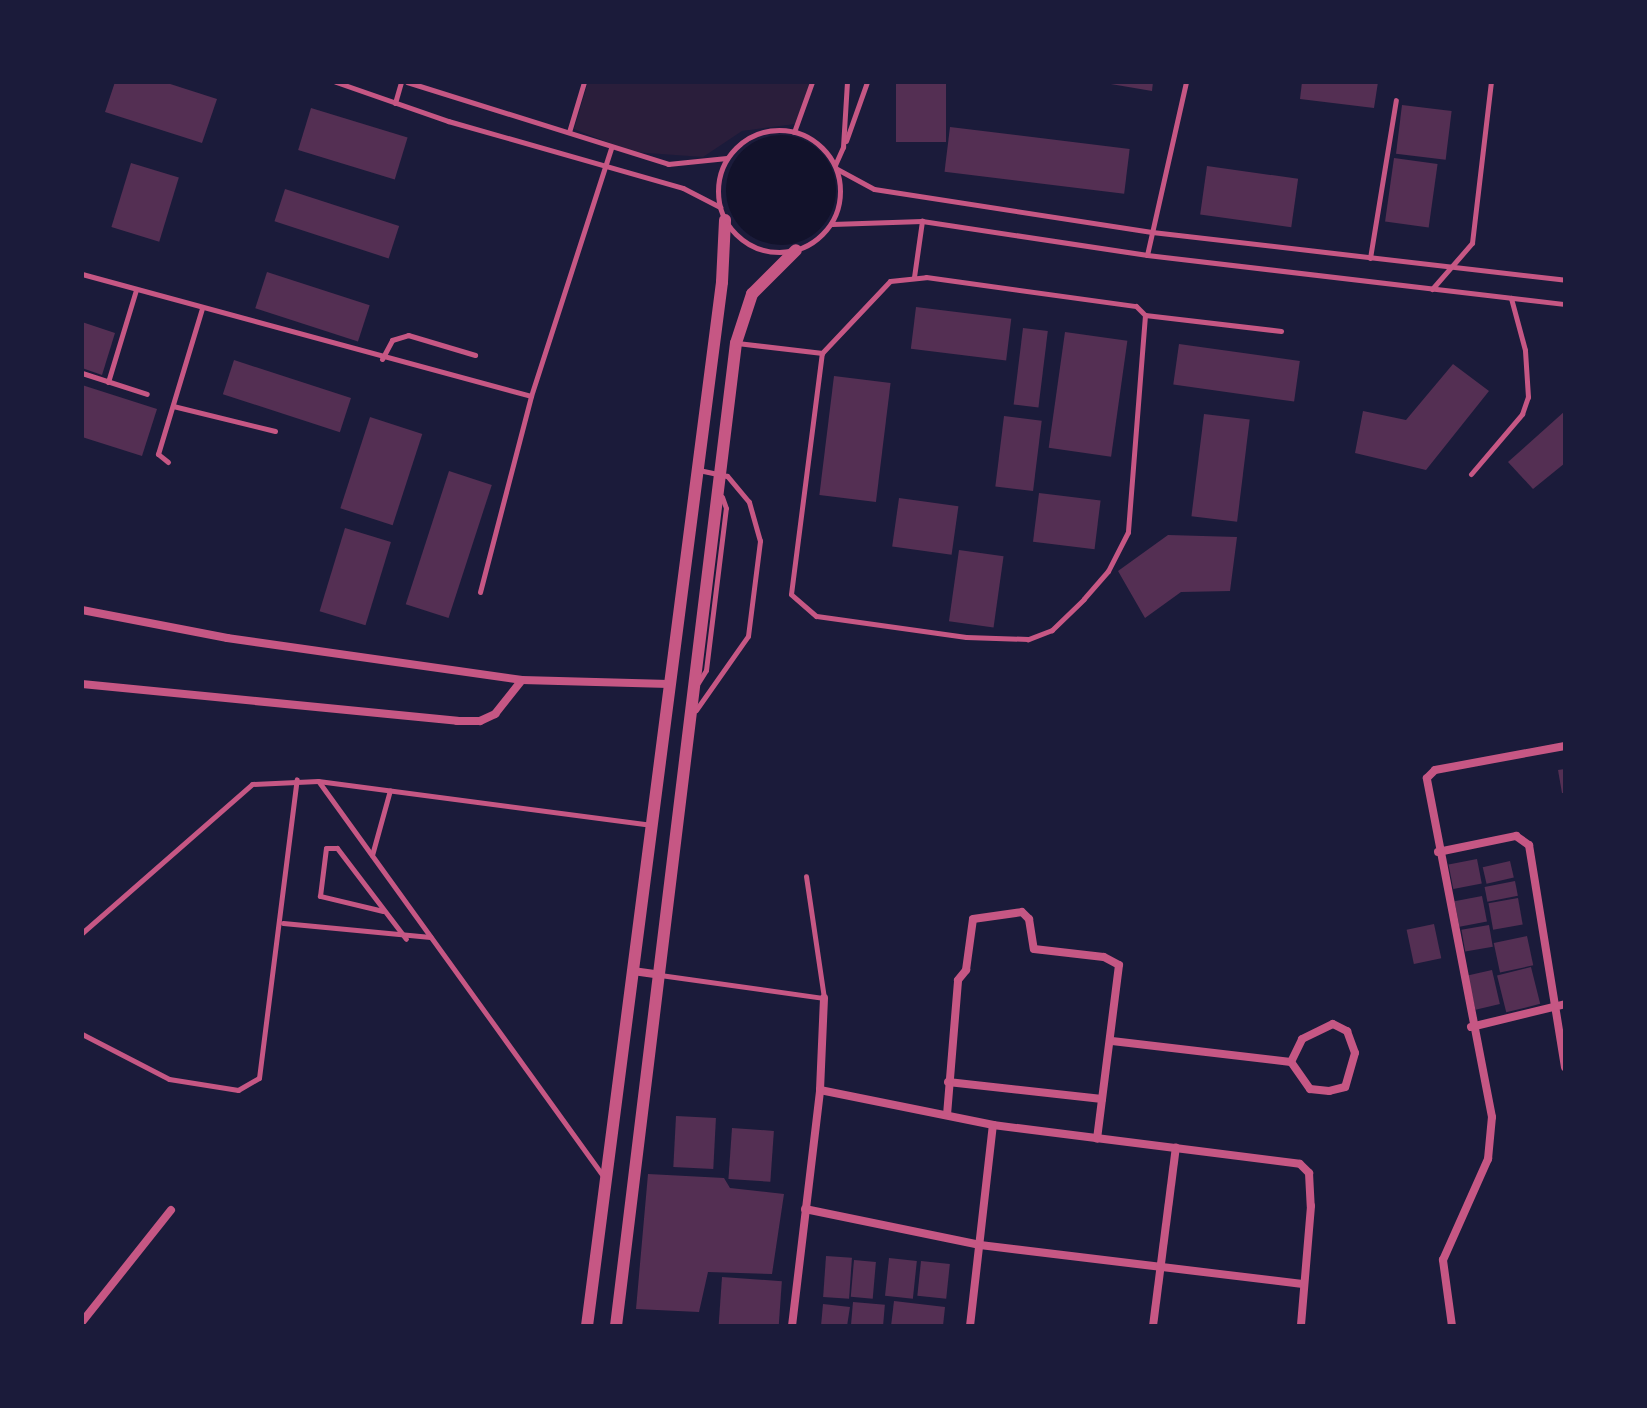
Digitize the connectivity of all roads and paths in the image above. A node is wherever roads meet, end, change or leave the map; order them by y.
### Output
1 (336, 82) edge
2 (404, 82) edge
3 (584, 82) edge
4 (812, 82) edge
5 (847, 82) edge
6 (867, 82) edge
7 (1186, 82) edge
8 (1491, 82) edge
9 (1396, 100) dead end
10 (395, 103) junction
11 (569, 132) junction
12 (794, 132) junction
13 (843, 147) junction
14 (611, 148) junction
15 (727, 158) junction
16 (836, 167) junction
17 (607, 168) junction
18 (720, 207) junction
19 (725, 220) junction
20 (922, 221) junction
21 (832, 224) junction
22 (1152, 232) junction
23 (796, 250) junction
24 (1147, 255) junction
25 (1370, 258) junction
26 (1453, 268) junction
27 (82, 274) edge
28 (914, 277) junction
29 (1565, 280) edge
30 (136, 290) junction
31 (1431, 290) junction
32 (1511, 298) junction
33 (1565, 304) edge
34 (202, 308) junction
35 (1145, 315) junction
36 (1281, 331) dead end
37 (736, 343) junction
38 (822, 353) junction
39 (475, 355) dead end
40 (382, 359) junction
41 (82, 373) edge
42 (108, 382) junction
43 (147, 394) dead end
44 (531, 396) junction
45 (173, 406) junction
46 (275, 431) dead end
47 (168, 462) dead end
48 (694, 469) junction
49 (720, 472) junction
50 (1471, 474) dead end
51 (480, 592) dead end
52 (82, 610) edge
53 (522, 680) junction
54 (82, 684) edge
55 (669, 684) junction
56 (693, 714) junction
57 (1565, 746) edge
58 (297, 779) junction
59 (318, 781) junction
60 (390, 790) junction
61 (651, 825) junction
62 (1438, 852) junction
63 (372, 856) junction
64 (806, 876) dead end
65 (383, 911) junction
66 (283, 923) junction
67 (82, 933) edge
68 (430, 937) junction
69 (406, 939) junction
70 (633, 971) junction
71 (660, 975) junction
72 (824, 998) junction
73 (1561, 1005) edge
74 (1471, 1027) junction
75 (82, 1034) edge
76 (1112, 1041) junction
77 (1291, 1062) junction
78 (1565, 1067) edge
79 (948, 1082) junction
80 (820, 1090) junction
81 (1102, 1099) junction
82 (947, 1115) junction
83 (993, 1125) junction
84 (1097, 1139) junction
85 (1176, 1147) junction
86 (606, 1180) junction
87 (805, 1209) junction
88 (171, 1210) dead end
89 (980, 1245) junction
90 (1162, 1264) junction
91 (1303, 1284) junction
92 (82, 1322) edge
93 (587, 1326) edge
94 (616, 1326) edge
95 (792, 1326) edge
96 (970, 1326) edge
97 (1153, 1326) edge
98 (1301, 1326) edge
99 (1452, 1326) edge

1 - 10 lane
2 - 10 lane
2 - 11 lane
3 - 11 lane
4 - 12 lane
5 - 13 lane
6 - 13 lane
7 - 22 lane
8 - 26 lane
9 - 25 lane
10 - 17 lane
11 - 14 lane
12 - 15 lane
12 - 16 lane
13 - 16 lane
14 - 15 lane
14 - 17 lane
15 - 18 lane
16 - 21 lane
16 - 22 lane
17 - 18 lane
17 - 44 lane
18 - 19 lane
19 - 23 lane
19 - 48 street
20 - 21 lane
20 - 24 lane
20 - 28 lane
21 - 23 lane
22 - 24 lane
22 - 25 lane
23 - 37 street
24 - 31 lane
25 - 26 lane
26 - 29 lane
26 - 31 lane
27 - 30 lane
28 - 35 lane
28 - 38 lane
30 - 34 lane
30 - 42 lane
31 - 32 lane
32 - 33 lane
32 - 50 lane
34 - 40 lane
34 - 45 lane
35 - 36 lane
35 - 38 lane
37 - 38 lane
37 - 49 street
39 - 40 lane
40 - 44 lane
41 - 42 lane
42 - 43 lane
44 - 51 lane
45 - 46 lane
45 - 47 lane
48 - 49 lane
48 - 55 street
49 - 56 street
49 - 56 lane
52 - 53 street
53 - 54 street
53 - 55 street
55 - 61 street
56 - 71 street
57 - 62 street
58 - 59 lane
58 - 66 lane
58 - 67 lane
59 - 60 lane
59 - 63 lane
60 - 61 lane
60 - 63 lane
61 - 70 street
62 - 73 street
62 - 74 street
63 - 68 lane
64 - 72 lane
65 - 65 lane
65 - 69 lane
66 - 69 lane
66 - 75 lane
68 - 69 lane
68 - 86 lane
70 - 71 street
70 - 86 street
71 - 72 lane
71 - 94 street
72 - 80 street
73 - 74 street
73 - 78 street
74 - 99 street
76 - 77 street
76 - 79 street
76 - 81 street
77 - 77 street
79 - 81 street
79 - 82 street
80 - 82 street
80 - 87 street
81 - 84 street
82 - 83 street
83 - 84 street
83 - 89 street
84 - 85 street
85 - 90 street
85 - 91 street
86 - 93 street
87 - 89 street
87 - 95 street
88 - 92 street
89 - 90 street
89 - 96 street
90 - 91 street
90 - 97 street
91 - 98 street

